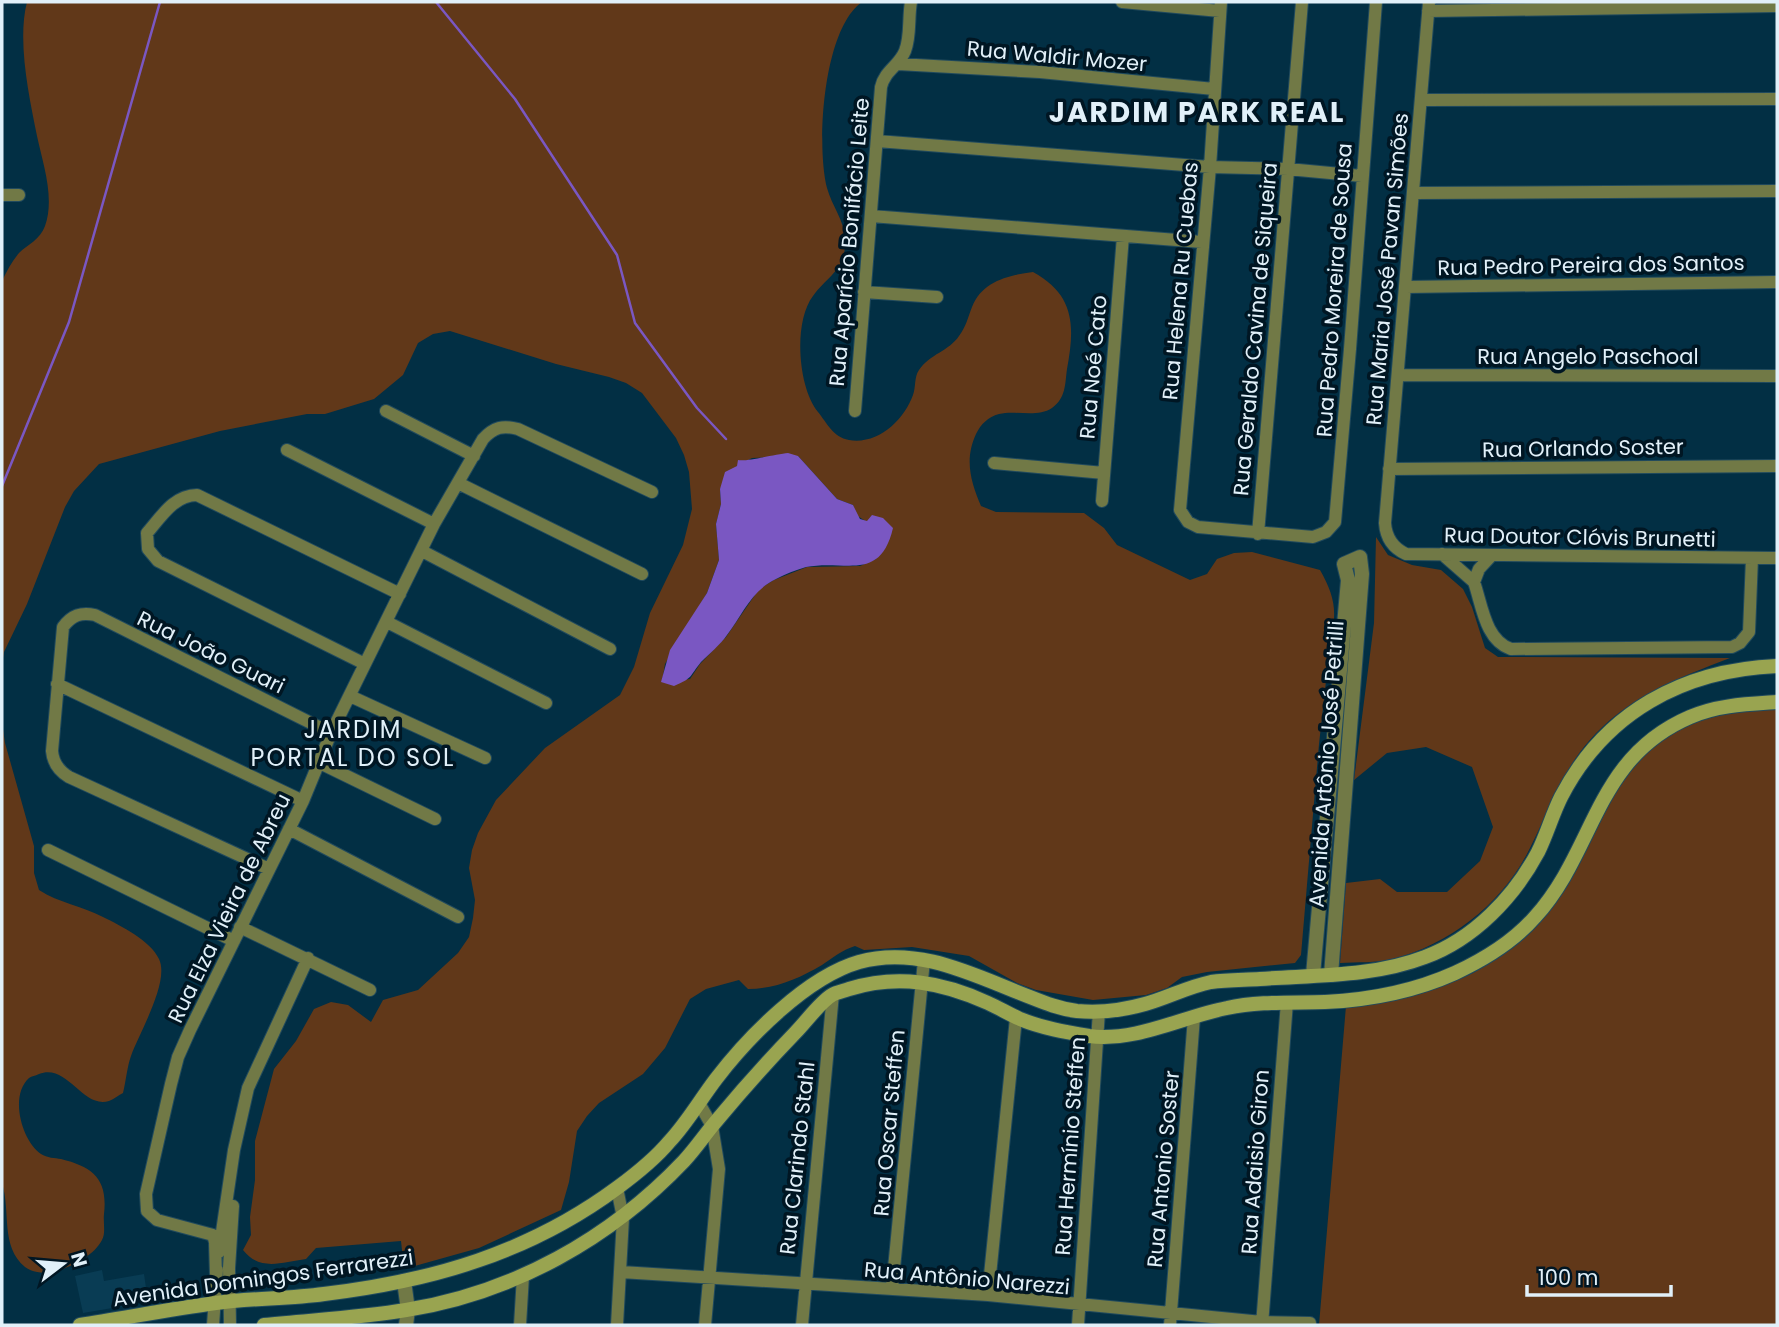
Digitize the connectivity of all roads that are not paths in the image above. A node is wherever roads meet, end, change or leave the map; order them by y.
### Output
1 (911, 2) edge
2 (1122, 2) edge
3 (1302, 2) edge
4 (1376, 2) edge
5 (1220, 6) edge
6 (1429, 6) edge
7 (1777, 6) edge
8 (898, 64) junction
9 (1214, 89) junction
10 (1777, 99) edge
11 (1421, 100) junction
12 (877, 141) junction
13 (1210, 167) junction
14 (1288, 169) junction
15 (1362, 176) junction
16 (1777, 191) edge
17 (1413, 193) junction
18 (2, 195) edge
19 (19, 195) dead end
20 (871, 216) junction
21 (1124, 236) junction
22 (1202, 242) junction
23 (1777, 282) edge
24 (1405, 287) junction
25 (864, 292) junction
26 (937, 297) dead end
27 (1398, 375) junction
28 (1777, 376) edge
29 (386, 411) dead end
30 (855, 411) dead end
31 (287, 450) dead end
32 (474, 456) junction
33 (994, 463) dead end
34 (1777, 466) edge
35 (1389, 469) junction
36 (1104, 473) junction
37 (458, 483) junction
38 (652, 492) dead end
39 (1102, 501) dead end
40 (434, 524) junction
41 (1258, 534) junction
42 (1389, 539) joint
43 (422, 551) junction
44 (1442, 555) junction
45 (1492, 555) junction
46 (1752, 558) junction
47 (1777, 558) edge
48 (642, 574) dead end
49 (1474, 582) junction
50 (400, 594) junction
51 (387, 622) junction
52 (610, 649) dead end
53 (365, 664) junction
54 (1777, 666) edge
55 (57, 684) junction
56 (350, 696) junction
57 (1777, 702) edge
58 (547, 703) dead end
59 (331, 733) junction
60 (485, 758) dead end
61 (320, 763) junction
62 (303, 801) junction
63 (435, 819) dead end
64 (289, 829) junction
65 (48, 850) dead end
66 (269, 869) junction
67 (458, 917) dead end
68 (240, 927) junction
69 (234, 941) junction
70 (308, 958) junction
71 (924, 960) junction
72 (1310, 975) junction
73 (1331, 975) junction
74 (921, 982) junction
75 (370, 989) dead end
76 (833, 995) junction
77 (1287, 1002) junction
78 (1330, 1002) junction
79 (1099, 1012) junction
80 (1016, 1017) junction
81 (1194, 1017) junction
82 (1097, 1037) junction
83 (699, 1103) junction
84 (712, 1126) junction
85 (234, 1150) junction
86 (617, 1188) junction
87 (623, 1218) junction
88 (621, 1272) junction
89 (216, 1276) junction
90 (523, 1276) junction
91 (709, 1278) junction
92 (404, 1281) junction
93 (804, 1285) junction
94 (892, 1289) junction
95 (988, 1295) junction
96 (231, 1301) junction
97 (214, 1303) junction
98 (1079, 1306) junction
99 (408, 1310) junction
100 (1170, 1319) edge
101 (1310, 1323) dead end
102 (1262, 1324) edge
103 (80, 1325) edge
104 (213, 1325) edge
105 (230, 1325) edge
106 (264, 1325) edge
107 (406, 1325) edge
108 (520, 1325) edge
109 (617, 1325) edge
110 (705, 1325) edge
111 (802, 1325) edge
112 (1078, 1325) edge

1 - 8 street, Rua Aparício Bonifácio Leite
2 - 5 street
3 - 14 street, Rua Geraldo Cavina de Siqueira
4 - 15 street, Rua Pedro Moreira de Sousa
5 - 9 street, Rua Helena Ru Cuebas
6 - 7 street
6 - 11 street, Rua Maria José Pavan Simões
8 - 9 street, Rua Waldir Mozer
8 - 12 street, Rua Aparício Bonifácio Leite
9 - 13 street, Rua Helena Ru Cuebas
10 - 11 street
11 - 17 street, Rua Maria José Pavan Simões
12 - 13 street
12 - 20 street, Rua Aparício Bonifácio Leite
13 - 14 street
13 - 22 street, Rua Helena Ru Cuebas
14 - 15 street
14 - 41 street, Rua Geraldo Cavina de Siqueira
15 - 41 street, Rua Pedro Moreira de Sousa
16 - 17 street
17 - 24 street, Rua Maria José Pavan Simões
18 - 19 street
20 - 21 street
20 - 25 street, Rua Aparício Bonifácio Leite
21 - 22 street
21 - 36 street, Rua Noé Cato
22 - 41 street, Rua Helena Ru Cuebas
23 - 24 street, Rua Pedro Pereira dos Santos
24 - 27 street, Rua Maria José Pavan Simões
25 - 26 street
25 - 30 street, Rua Aparício Bonifácio Leite
27 - 28 street, Rua Angelo Paschoal
27 - 35 street, Rua Maria José Pavan Simões
29 - 32 street
31 - 40 street
32 - 37 street, Rua Elza Vieira de Abreu
32 - 38 street, Rua Elza Vieira de Abreu
33 - 36 street
34 - 35 street, Rua Orlando Soster
35 - 42 street, Rua Maria José Pavan Simões
36 - 39 street, Rua Noé Cato
37 - 40 street, Rua Elza Vieira de Abreu
37 - 48 street
40 - 43 street, Rua Elza Vieira de Abreu
42 - 44 street, Rua Doutor Clóvis Brunetti
43 - 50 street, Rua Elza Vieira de Abreu
43 - 52 street
44 - 45 street, Rua Doutor Clóvis Brunetti
44 - 49 street
45 - 46 street, Rua Doutor Clóvis Brunetti
45 - 49 street
46 - 47 street, Rua Doutor Clóvis Brunetti
46 - 49 street
50 - 51 street, Rua Elza Vieira de Abreu
50 - 53 street
51 - 53 street, Rua Elza Vieira de Abreu
51 - 58 street
53 - 56 street, Rua Elza Vieira de Abreu
54 - 73 main road, Avenida Domingos Ferrarezzi
55 - 59 street, Rua João Guari
55 - 62 street
55 - 66 street
56 - 59 street, Rua Elza Vieira de Abreu
56 - 60 street
57 - 78 main road
59 - 61 street, Rua Elza Vieira de Abreu
61 - 62 street, Rua Elza Vieira de Abreu
61 - 63 street
62 - 64 street, Rua Elza Vieira de Abreu
64 - 66 street, Rua Elza Vieira de Abreu
64 - 67 street
65 - 69 street
66 - 68 street, Rua Elza Vieira de Abreu
68 - 69 street, Rua Elza Vieira de Abreu
68 - 70 street
69 - 89 street, Rua Elza Vieira de Abreu
70 - 75 street
70 - 85 street
71 - 74 street, Rua Oscar Steffen
71 - 79 main road, Avenida Domingos Ferrarezzi
71 - 83 main road, Avenida Domingos Ferrarezzi
72 - 73 main road, Avenida Domingos Ferrarezzi
72 - 73 street, Avenida Artônio José Petrilli
72 - 77 main road
72 - 79 main road, Avenida Domingos Ferrarezzi
73 - 78 main road
74 - 76 main road
74 - 80 main road
74 - 94 street, Rua Oscar Steffen
76 - 84 main road
76 - 93 street, Rua Clarindo Stahl
77 - 78 main road
77 - 81 main road
77 - 102 street, Rua Adaisio Giron
79 - 82 street, Rua Hermínio Steffen
80 - 82 main road
80 - 95 street
81 - 82 main road
81 - 100 street, Rua Antonio Soster
82 - 98 street, Rua Hermínio Steffen
83 - 84 street
83 - 86 main road, Avenida Domingos Ferrarezzi
84 - 87 main road
84 - 91 street
85 - 89 street
85 - 96 street
86 - 87 street
86 - 92 main road, Avenida Domingos Ferrarezzi
87 - 88 street
87 - 90 main road
88 - 91 street, Rua Antônio Narezzi
88 - 109 street
89 - 97 street
90 - 99 main road
90 - 108 street
91 - 93 street, Rua Antônio Narezzi
91 - 110 street
92 - 96 main road, Avenida Domingos Ferrarezzi
92 - 99 street
93 - 94 street, Rua Antônio Narezzi
93 - 111 street, Rua Clarindo Stahl
94 - 95 street, Rua Antônio Narezzi
95 - 98 street, Rua Antônio Narezzi
96 - 97 main road, Avenida Domingos Ferrarezzi
96 - 105 street
97 - 103 main road, Avenida Domingos Ferrarezzi
97 - 104 street
98 - 100 street, Rua Antônio Narezzi
98 - 112 street, Rua Hermínio Steffen
99 - 106 main road
99 - 107 street
100 - 102 street, Rua Antônio Narezzi
101 - 102 street, Rua Antônio Narezzi

